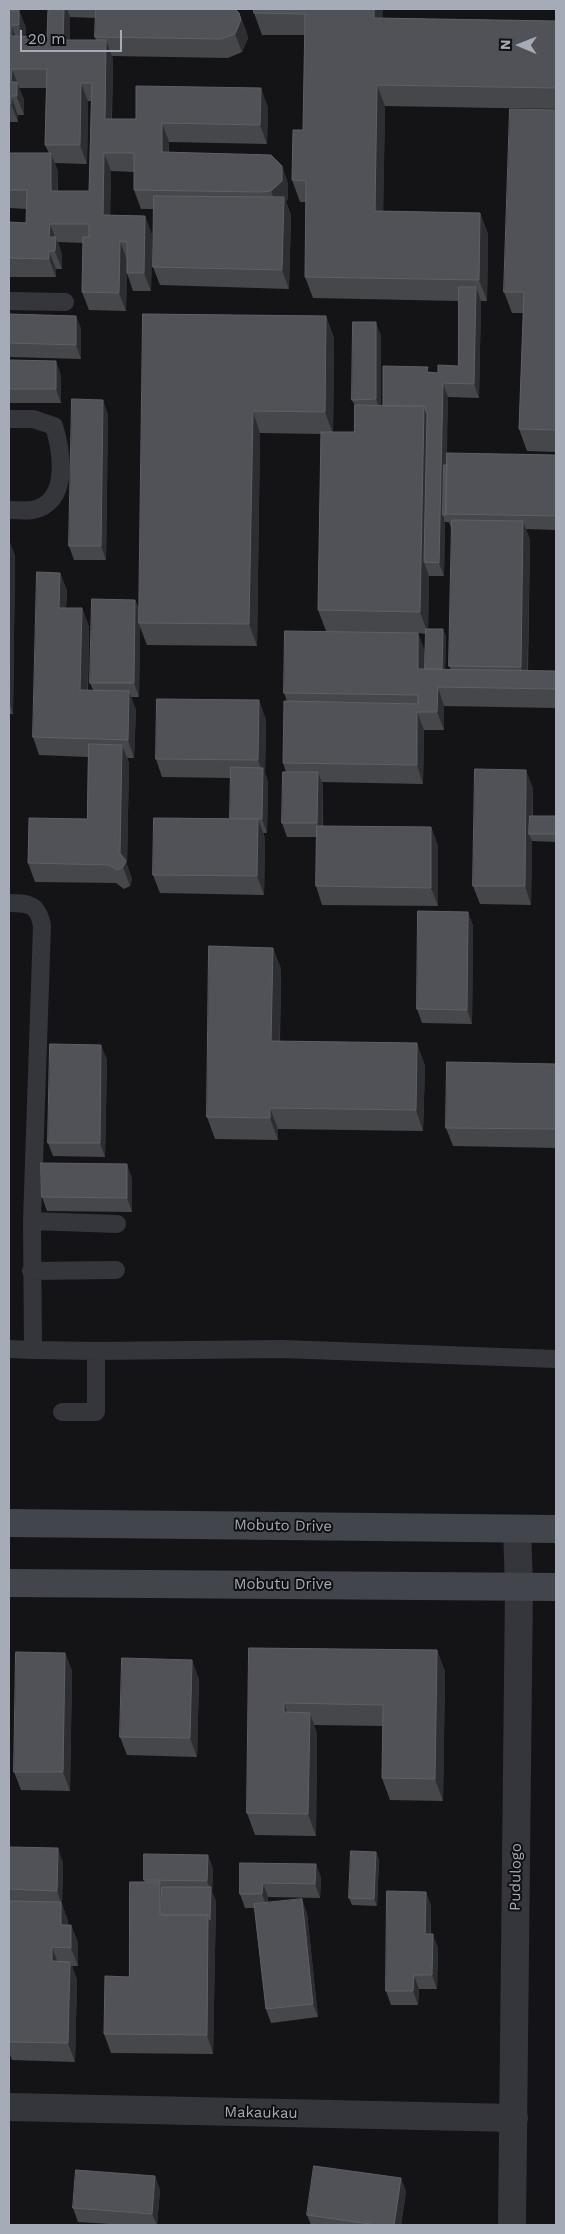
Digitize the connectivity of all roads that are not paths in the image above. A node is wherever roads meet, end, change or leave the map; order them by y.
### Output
1 (9, 301) edge
2 (65, 302) dead end
3 (9, 419) edge
4 (9, 510) edge
5 (9, 903) edge
6 (32, 1221) junction
7 (117, 1224) dead end
8 (116, 1270) dead end
9 (31, 1271) junction
10 (9, 1349) edge
11 (33, 1350) junction
12 (96, 1351) junction
13 (556, 1359) edge
14 (62, 1412) dead end
15 (9, 1523) edge
16 (517, 1529) junction
17 (556, 1529) edge
18 (9, 1583) edge
19 (519, 1587) junction
20 (556, 1587) edge
21 (9, 2107) edge
22 (514, 2118) junction
23 (512, 2225) edge

1 - 2 lane
3 - 4 lane
5 - 6 lane
6 - 7 lane
6 - 9 lane
8 - 9 lane
9 - 11 lane
10 - 11 lane
11 - 12 lane
12 - 13 lane
12 - 14 lane
15 - 16 main road, Mobuto Drive
16 - 17 main road, Mobuto Drive
16 - 19 street, Pudulogo
18 - 19 main road, Mobutu Drive
19 - 20 main road, Mobutu Drive
19 - 22 street, Pudulogo
21 - 22 street, Makaukau
22 - 23 street, Pudulogo

